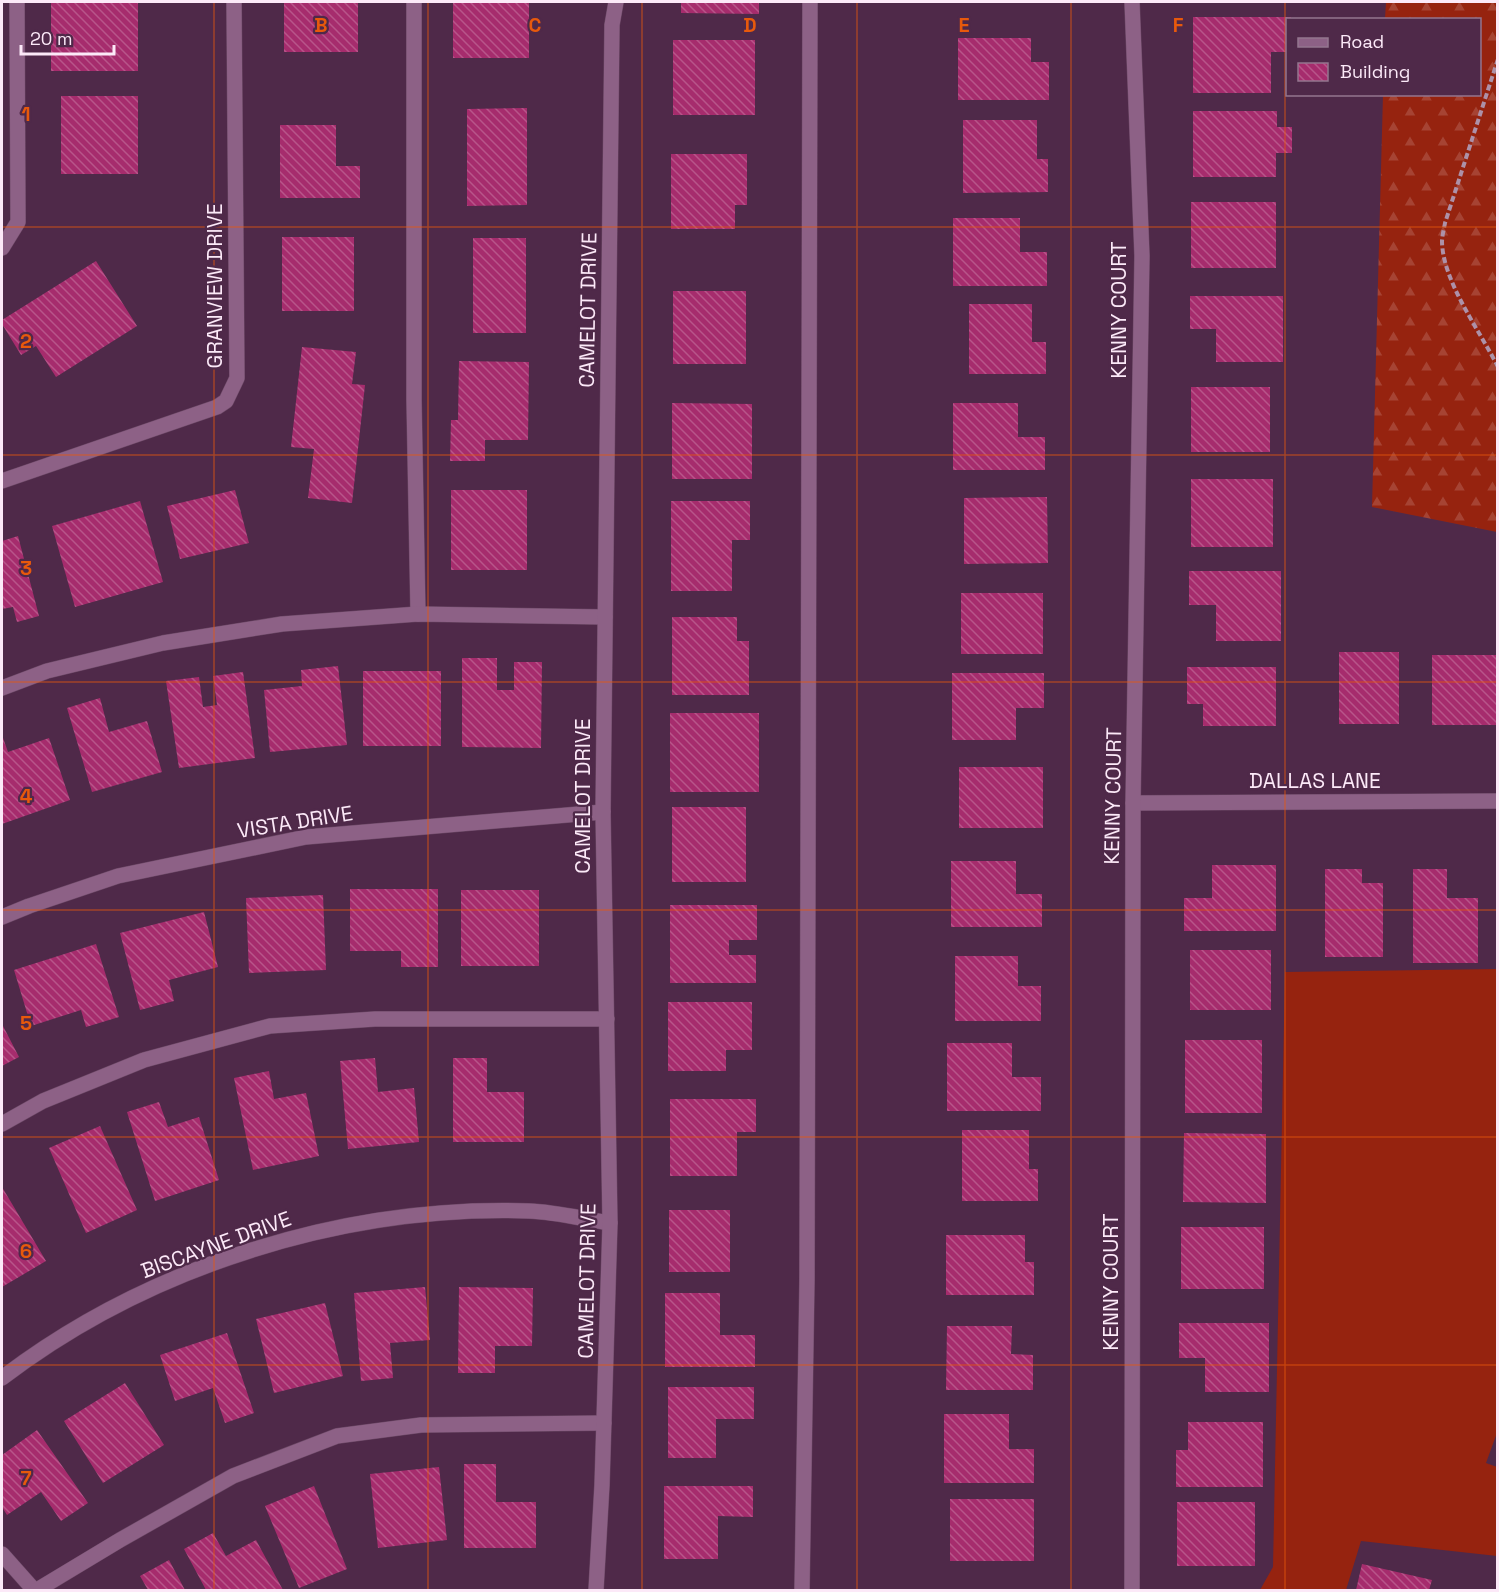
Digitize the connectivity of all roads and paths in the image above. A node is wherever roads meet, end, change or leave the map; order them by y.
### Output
1 (17, 2) edge
2 (234, 2) edge
3 (414, 2) edge
4 (616, 2) edge
5 (810, 2) edge
6 (1132, 2) edge
7 (1497, 59) edge
8 (2, 248) edge
9 (1497, 367) edge
10 (2, 481) edge
11 (418, 614) junction
12 (605, 617) junction
13 (2, 688) edge
14 (1497, 801) edge
15 (1133, 804) junction
16 (603, 812) junction
17 (2, 917) edge
18 (606, 1018) junction
19 (2, 1124) edge
20 (610, 1223) junction
21 (2, 1378) edge
22 (604, 1423) junction
23 (2, 1554) edge
24 (36, 1590) edge
25 (596, 1590) edge
26 (802, 1590) edge
27 (1132, 1590) edge

1 - 8 street
2 - 10 street, GRANVIEW DRIVE
3 - 11 street
4 - 12 street, CAMELOT DRIVE
5 - 26 street
6 - 15 street, KENNY COURT
7 - 9 path
11 - 12 street
11 - 13 street
12 - 16 street, CAMELOT DRIVE
14 - 15 street, DALLAS LANE
15 - 27 street, KENNY COURT
16 - 17 street, VISTA DRIVE
16 - 18 street, CAMELOT DRIVE
18 - 19 street
18 - 20 street, CAMELOT DRIVE
20 - 21 street, BISCAYNE DRIVE
20 - 22 street, CAMELOT DRIVE
22 - 24 street
22 - 25 street, CAMELOT DRIVE
23 - 24 street

